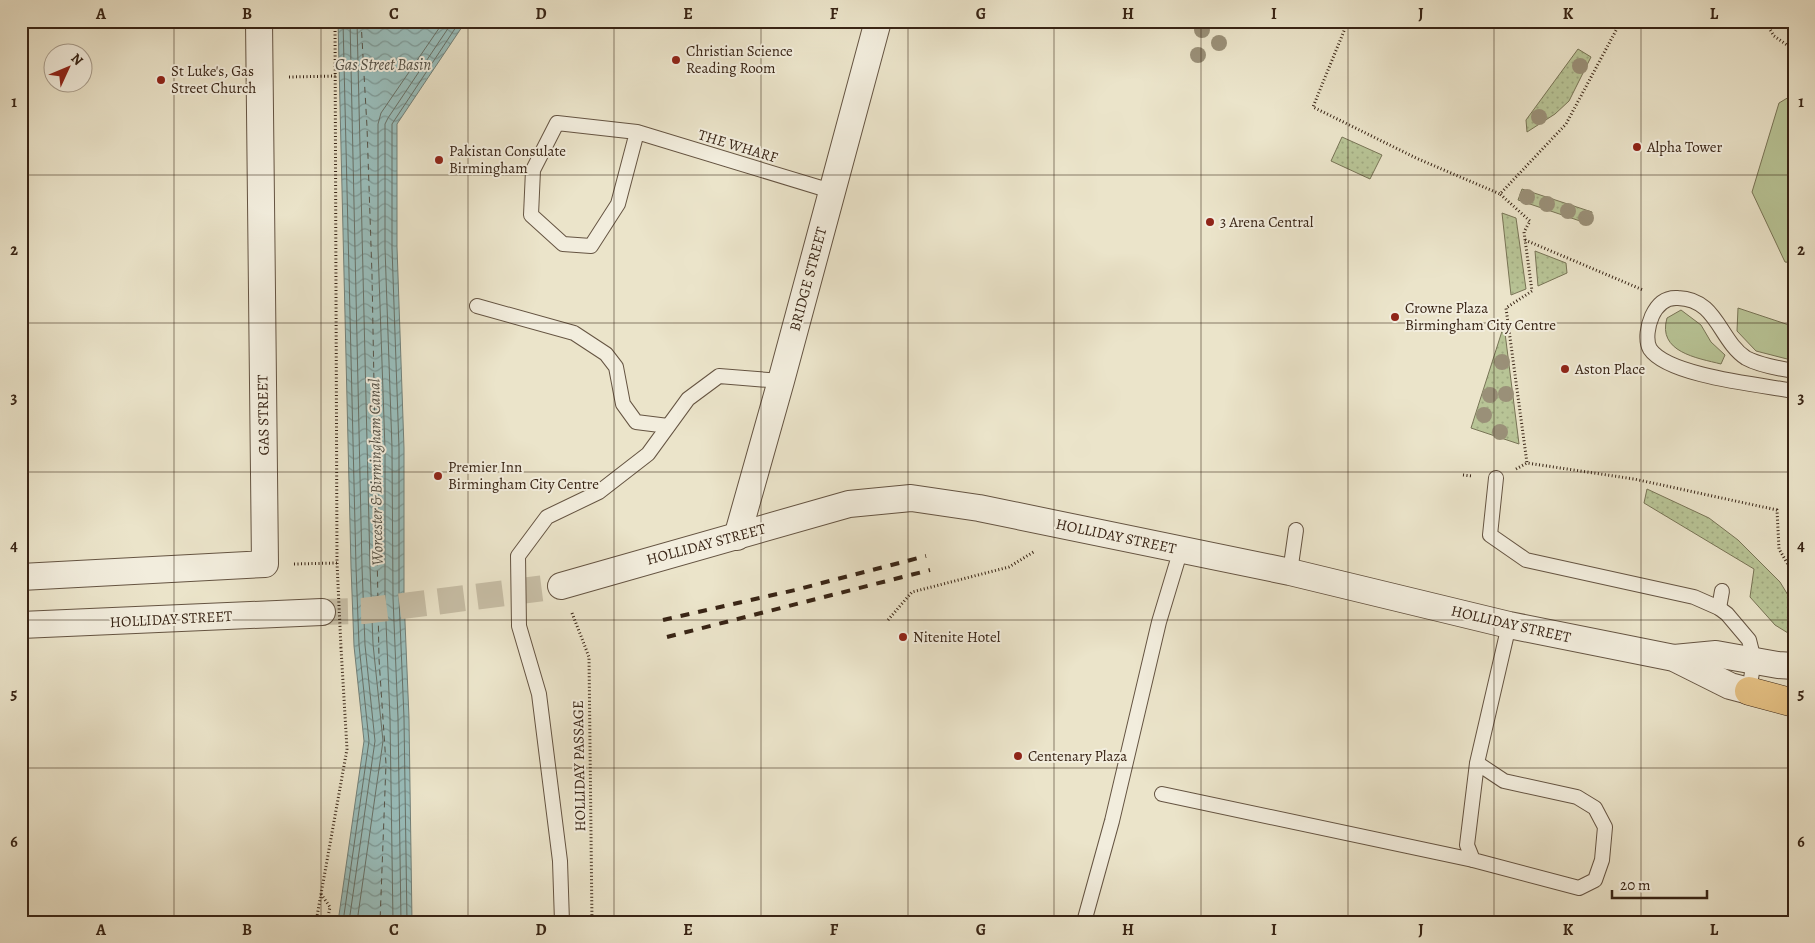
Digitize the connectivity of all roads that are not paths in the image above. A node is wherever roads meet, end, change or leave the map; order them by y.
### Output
1 (259, 21) edge
2 (878, 21) edge
3 (636, 132) junction
4 (831, 191) junction
5 (477, 306) dead end
6 (1794, 371) edge
7 (781, 381) junction
8 (1794, 390) edge
9 (668, 426) junction
10 (1496, 478) dead end
11 (1296, 530) dead end
12 (736, 537) junction
13 (1181, 549) junction
14 (1290, 572) junction
15 (21, 577) edge
16 (561, 586) tunnel mouth
17 (1722, 592) dead end
18 (1719, 608) junction
19 (322, 612) tunnel mouth
20 (21, 625) edge
21 (1509, 625) junction
22 (1674, 658) junction
23 (1754, 660) junction
24 (1794, 666) edge
25 (1749, 691) junction
26 (1794, 703) edge
27 (1477, 763) junction
28 (1162, 794) dead end
29 (1473, 860) junction
30 (562, 922) edge
31 (1084, 922) edge

1 - 15 street, GAS STREET
2 - 4 street, BRIDGE STREET
3 - 3 lane, THE WHARF
3 - 4 lane, THE WHARF
4 - 7 street, BRIDGE STREET
5 - 9 lane
6 - 8 lane
7 - 9 lane
7 - 12 street, BRIDGE STREET
9 - 30 lane
10 - 18 lane
11 - 14 lane
12 - 13 street, HOLLIDAY STREET
12 - 16 street, HOLLIDAY STREET
13 - 14 street, HOLLIDAY STREET
13 - 31 lane
14 - 21 street, HOLLIDAY STREET
17 - 18 lane
18 - 23 lane
19 - 20 street, HOLLIDAY STREET
21 - 22 street, HOLLIDAY STREET
21 - 27 lane
22 - 23 street, HOLLIDAY STREET
22 - 25 street, HOLLIDAY STREET
23 - 24 street, HOLLIDAY STREET
23 - 25 lane
25 - 26 highway
27 - 29 lane
27 - 29 lane
28 - 29 lane

